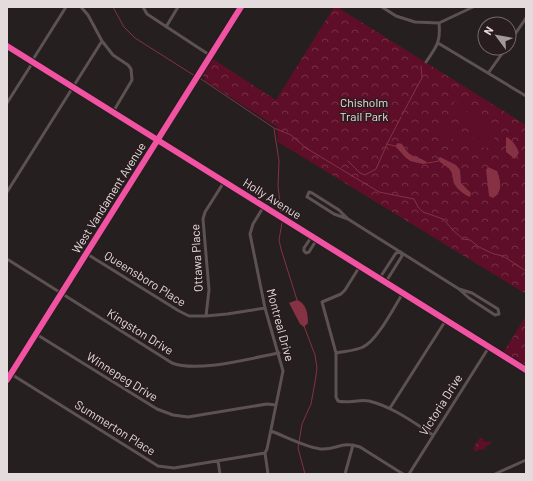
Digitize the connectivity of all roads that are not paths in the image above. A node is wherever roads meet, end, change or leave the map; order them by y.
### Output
1 (66, 7) edge
2 (81, 7) edge
3 (143, 7) edge
4 (178, 7) edge
5 (241, 7) edge
6 (382, 7) edge
7 (473, 7) edge
8 (526, 18) edge
9 (439, 23) junction
10 (166, 27) junction
11 (517, 31) edge
12 (102, 42) junction
13 (438, 43) junction
14 (7, 46) edge
15 (211, 56) junction
16 (500, 56) edge
17 (32, 61) junction
18 (426, 62) dead end
19 (489, 72) junction
20 (72, 87) junction
21 (526, 96) edge
22 (7, 103) edge
23 (113, 112) junction
24 (158, 141) junction
25 (224, 182) junction
26 (7, 192) edge
27 (264, 206) junction
28 (348, 219) junction
29 (312, 236) junction
30 (317, 239) junction
31 (401, 252) junction
32 (87, 254) junction
33 (7, 259) edge
34 (360, 266) junction
35 (383, 281) junction
36 (459, 288) junction
37 (61, 293) junction
38 (402, 293) junction
39 (265, 308) junction
40 (206, 316) junction
41 (446, 320) junction
42 (36, 334) junction
43 (489, 347) junction
44 (279, 353) junction
45 (336, 353) junction
46 (526, 370) edge
47 (11, 374) junction
48 (7, 380) edge
49 (276, 405) junction
50 (390, 408) junction
51 (271, 431) junction
52 (433, 435) junction
53 (353, 445) junction
54 (265, 452) junction
55 (526, 460) edge
56 (218, 461) junction
57 (220, 474) edge
58 (268, 474) edge
59 (345, 474) edge
60 (403, 474) edge
61 (409, 474) edge
62 (495, 474) edge

1 - 17 street
2 - 12 street
3 - 10 street
4 - 10 street
5 - 15 street, West Vandament Avenue
6 - 9 street
7 - 9 street
8 - 11 street
9 - 13 street
10 - 15 street
12 - 20 street
12 - 23 street
13 - 18 street
13 - 19 street
14 - 17 street, Holly Avenue
15 - 24 street, West Vandament Avenue
16 - 19 street
17 - 20 street, Holly Avenue
17 - 22 street
19 - 21 street
20 - 23 street, Holly Avenue
20 - 26 street
23 - 24 street, Holly Avenue
24 - 25 street, Holly Avenue
24 - 32 street, West Vandament Avenue
25 - 27 street, Holly Avenue
25 - 40 street, Ottawa Place
27 - 29 street, Holly Avenue
27 - 39 street, Montreal Drive
28 - 28 street
28 - 31 street
29 - 30 street, Holly Avenue
29 - 30 street
30 - 34 street, Holly Avenue
31 - 35 street
31 - 35 street
31 - 36 street
32 - 37 street, West Vandament Avenue
32 - 40 street, Queensboro Place
33 - 37 street, Kingston Drive
34 - 35 street, Holly Avenue
34 - 45 street
35 - 38 street, Holly Avenue
36 - 36 street
37 - 42 street, West Vandament Avenue
37 - 44 street, Kingston Drive
38 - 41 street, Holly Avenue
38 - 45 street
39 - 40 street, Queensboro Place
39 - 44 street, Montreal Drive
41 - 43 street, Holly Avenue
41 - 50 street
42 - 47 street, West Vandament Avenue
42 - 49 street, Winnepeg Drive
43 - 46 street, Holly Avenue
43 - 52 street, Victoria Drive
44 - 49 street, Montreal Drive
45 - 50 street
47 - 48 street, West Vandament Avenue
47 - 56 street, Summerton Place
49 - 51 street, Montreal Drive
50 - 52 street
51 - 53 street
51 - 54 street, Montreal Drive
52 - 61 street, Victoria Drive
53 - 59 street
53 - 60 street
54 - 56 street, Summerton Place
54 - 58 street, Montreal Drive
55 - 62 street
56 - 57 street

